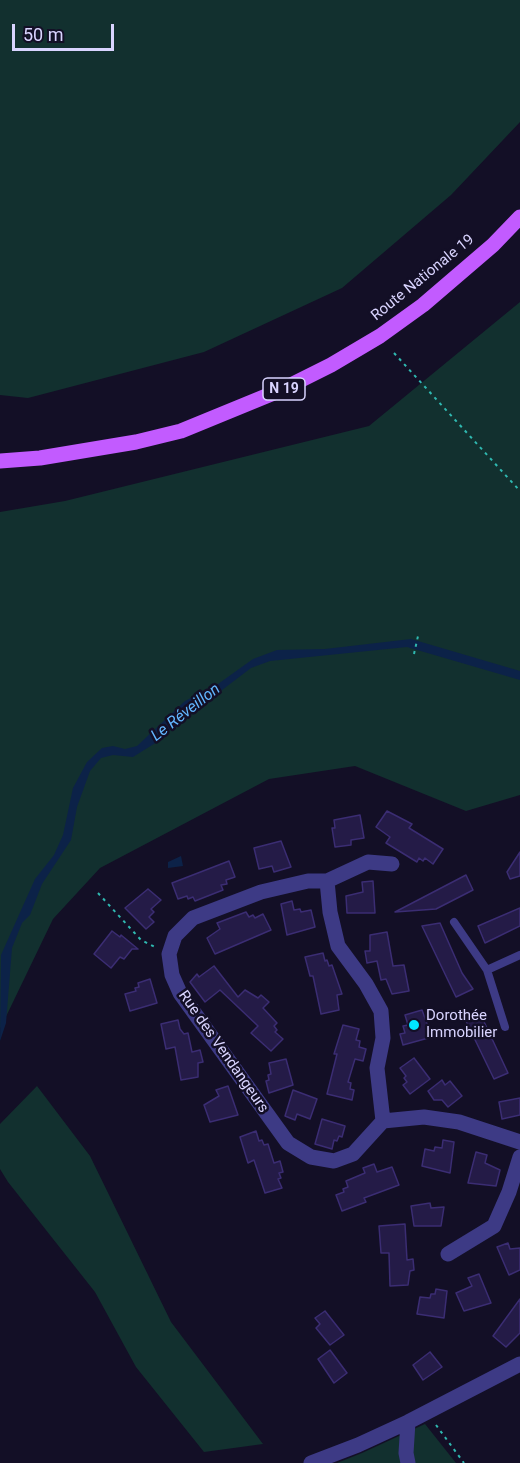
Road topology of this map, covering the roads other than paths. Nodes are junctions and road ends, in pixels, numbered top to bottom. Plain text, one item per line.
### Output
1 (520, 217) edge
2 (0, 461) edge
3 (392, 864) dead end
4 (327, 881) junction
5 (454, 922) dead end
6 (520, 955) edge
7 (487, 970) junction
8 (505, 1028) dead end
9 (383, 1121) junction
10 (520, 1142) edge
11 (520, 1157) edge
12 (447, 1254) dead end
13 (520, 1364) edge
14 (408, 1422) junction
15 (311, 1463) edge
16 (408, 1463) edge

1 - 2 main road, Route Nationale 19 / N 19
3 - 4 street
4 - 9 street
4 - 9 street, Rue des Vendangeurs
5 - 7 lane
6 - 7 lane
7 - 8 lane
9 - 10 street
11 - 12 street
13 - 14 street
14 - 15 street
14 - 16 street

